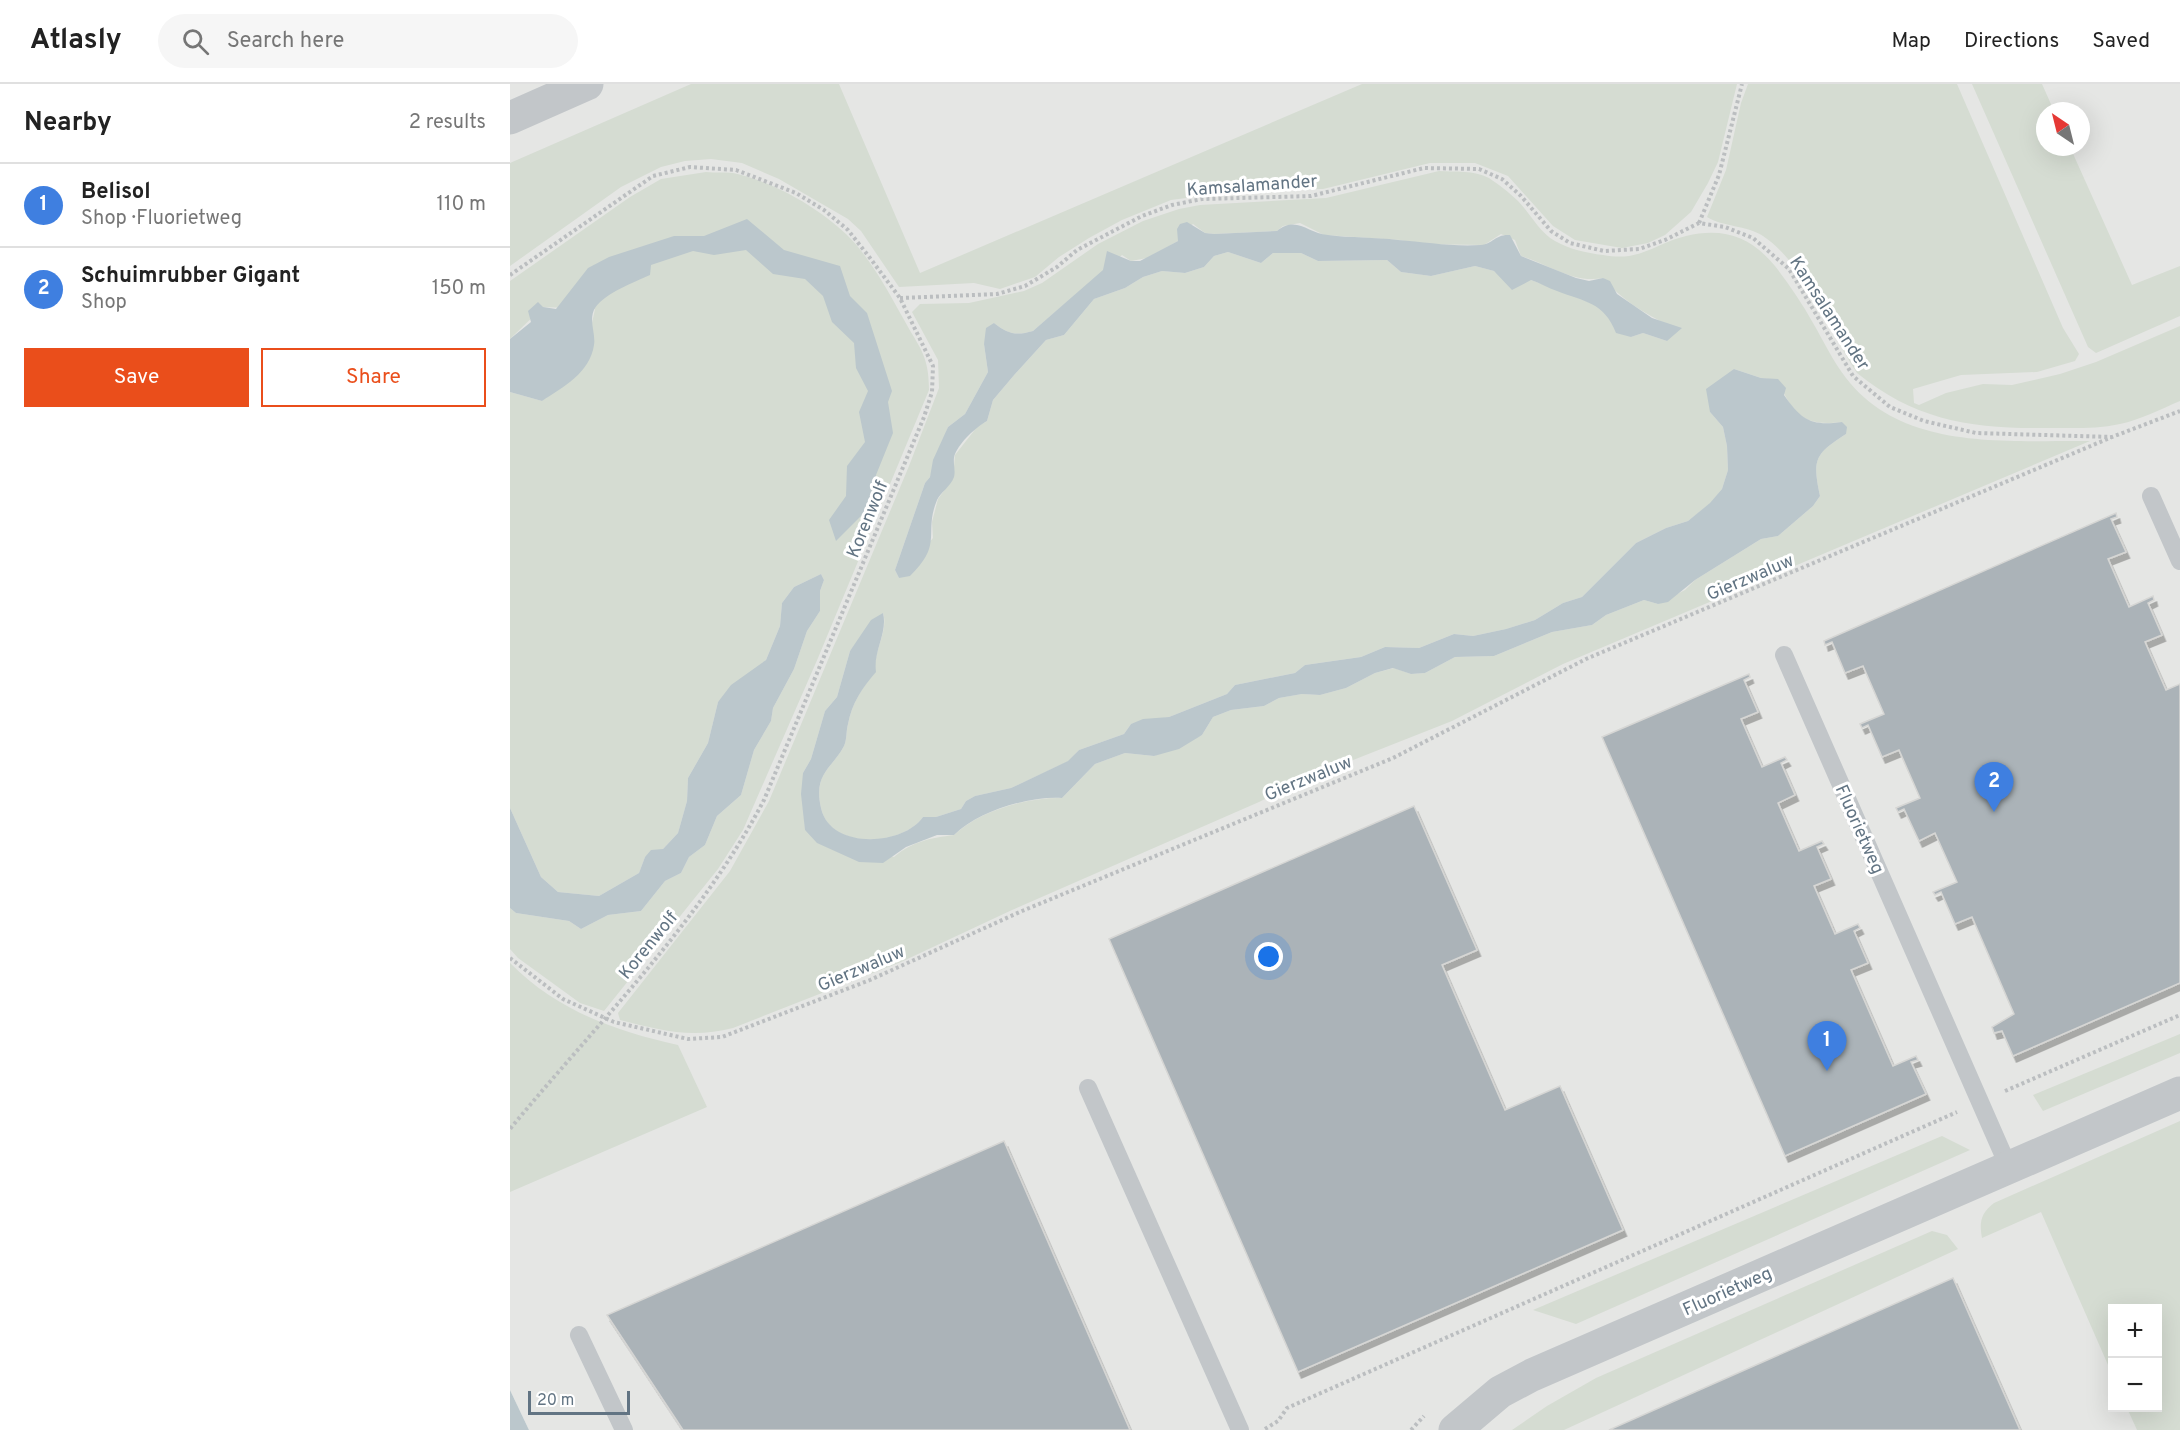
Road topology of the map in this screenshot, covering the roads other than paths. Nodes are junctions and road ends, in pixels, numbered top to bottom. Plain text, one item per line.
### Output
1 (587, 84) edge
2 (510, 118) edge
3 (2151, 496) dead end
4 (2180, 561) edge
5 (1784, 655) dead end
6 (1088, 1088) dead end
7 (2180, 1093) edge
8 (2009, 1168) junction
9 (579, 1335) dead end
10 (624, 1430) edge
11 (1240, 1430) edge
12 (1455, 1430) edge

1 - 2 street
3 - 4 lane
5 - 8 lane, Fluorietweg
6 - 11 lane
7 - 8 street, Fluorietweg
8 - 12 street, Fluorietweg
9 - 10 lane

